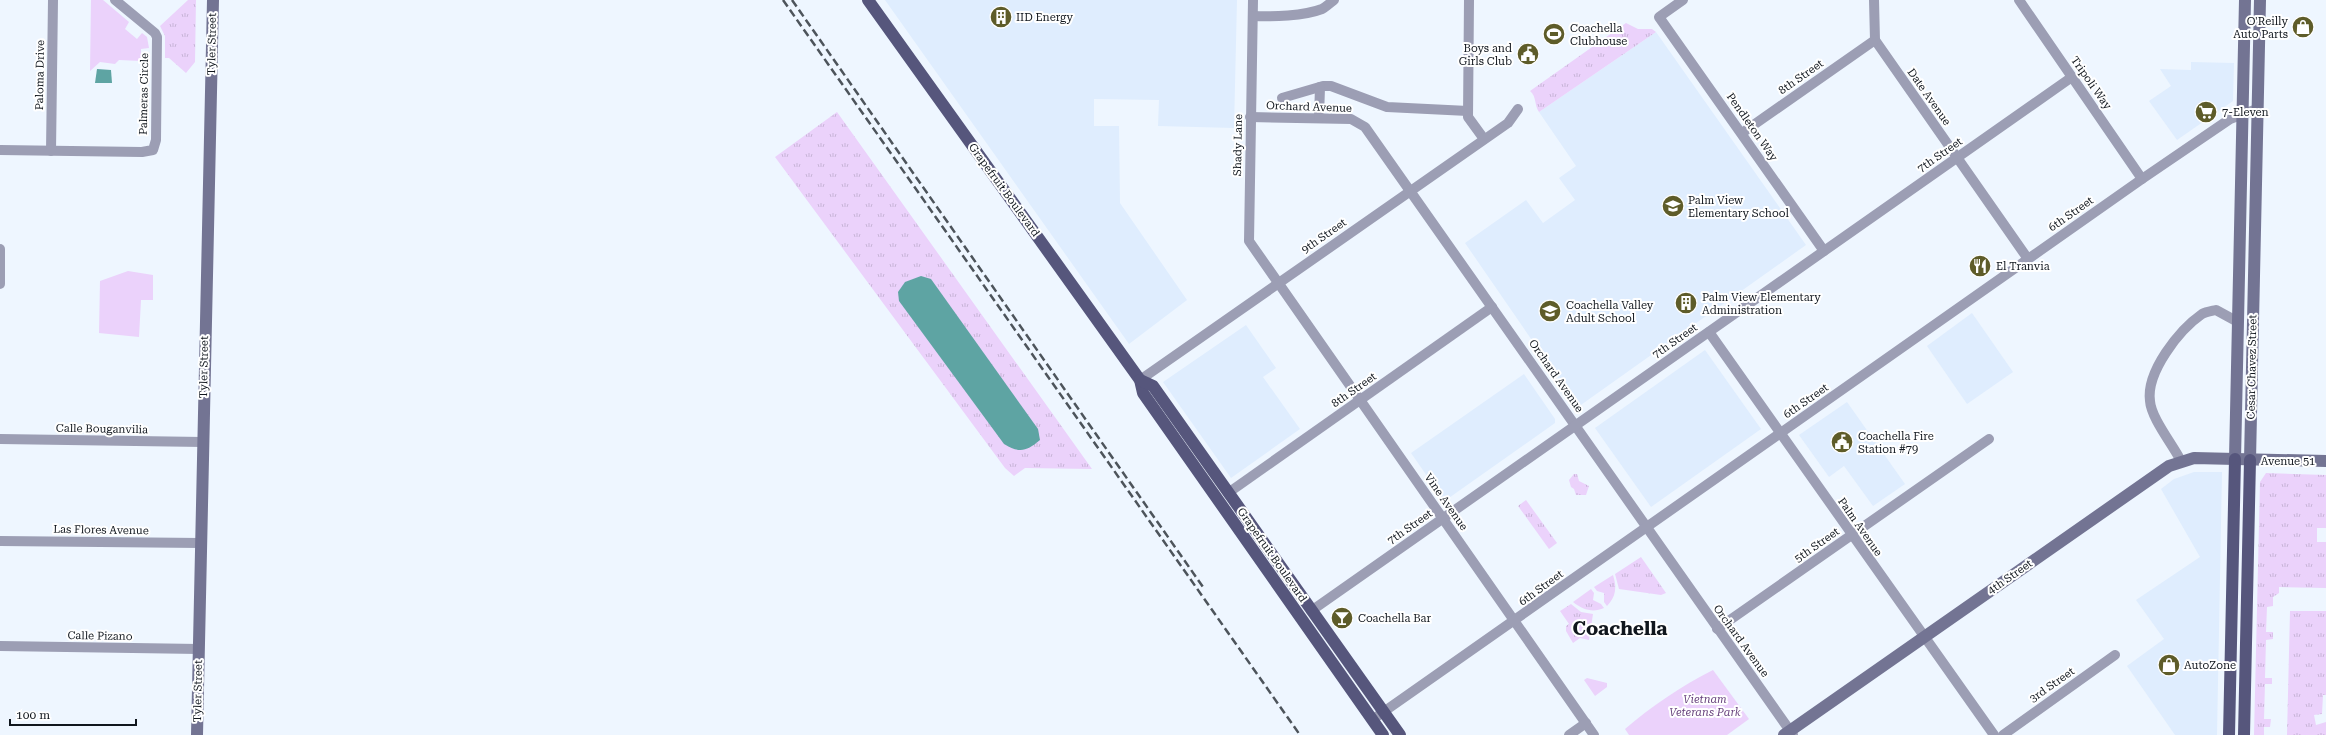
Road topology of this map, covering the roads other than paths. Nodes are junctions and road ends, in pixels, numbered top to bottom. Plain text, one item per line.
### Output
1 (53, 0) edge
2 (115, 0) edge
3 (213, 0) edge
4 (868, 0) edge
5 (1253, 0) edge
6 (1334, 0) edge
7 (1469, 0) edge
8 (1683, 0) edge
9 (1874, 0) edge
10 (2019, 0) edge
11 (2245, 0) edge
12 (2253, 0) edge
13 (2260, 0) edge
14 (1253, 16) junction
15 (1875, 40) junction
16 (2259, 45) junction
17 (2072, 77) junction
18 (1320, 86) junction
19 (1282, 98) dead end
20 (1518, 109) dead end
21 (2257, 109) junction
22 (1468, 111) junction
23 (2242, 114) junction
24 (1250, 117) junction
25 (1318, 118) junction
26 (1742, 133) junction
27 (1484, 139) junction
28 (0, 150) edge
29 (51, 151) junction
30 (1957, 158) junction
31 (2142, 179) junction
32 (1410, 190) junction
33 (0, 249) edge
34 (1824, 251) junction
35 (2028, 259) junction
36 (1277, 283) junction
37 (0, 284) edge
38 (1492, 307) junction
39 (2238, 322) junction
40 (1708, 332) junction
41 (1140, 380) junction
42 (1360, 401) junction
43 (1576, 425) junction
44 (1780, 434) junction
45 (0, 439) edge
46 (1989, 439) dead end
47 (203, 442) junction
48 (2235, 459) junction
49 (2250, 460) junction
50 (2182, 461) junction
51 (2326, 461) edge
52 (1228, 492) junction
53 (1443, 519) junction
54 (1646, 528) junction
55 (1851, 536) junction
56 (0, 541) edge
57 (201, 543) junction
58 (1311, 611) junction
59 (1515, 621) junction
60 (1718, 629) junction
61 (1924, 638) junction
62 (0, 646) edge
63 (199, 649) junction
64 (2115, 655) dead end
65 (1384, 712) junction
66 (1372, 720) junction
67 (1586, 723) junction
68 (1789, 734) edge
69 (197, 735) edge
70 (1383, 735) edge
71 (1400, 735) edge
72 (1569, 735) edge
73 (1594, 735) edge
74 (1994, 735) edge
75 (2003, 735) edge
76 (2229, 735) edge
77 (2244, 735) edge

1 - 29 street, Paloma Drive
2 - 29 street, Palmeras Circle
3 - 47 street, Tyler Street
4 - 41 main road, Grapefruit Boulevard
5 - 14 street, Shady Lane
6 - 14 street
7 - 22 street
8 - 26 street, Pendleton Way
9 - 15 street
10 - 17 street, Tripoli Way
11 - 23 street, Cesar Chavez Street
12 - 16 street
13 - 16 street, Cesar Chavez Street
14 - 24 street, Shady Lane
15 - 26 street, 8th Street
15 - 30 street, Date Avenue
16 - 21 street, Cesar Chavez Street
17 - 30 street, 7th Street
17 - 31 street, Tripoli Way
18 - 19 street
18 - 22 street
18 - 25 street
20 - 27 street, 9th Street
21 - 23 street, 6th Street
21 - 49 street, Cesar Chavez Street
22 - 27 street
23 - 31 street, 6th Street
23 - 39 street, Cesar Chavez Street
24 - 25 street, Orchard Avenue
24 - 36 street, Shady Lane
25 - 32 street, Orchard Avenue
26 - 34 street, Pendleton Way
27 - 32 street, 9th Street
28 - 29 street, Palmeras Circle
30 - 34 street, 7th Street
30 - 35 street, Date Avenue
31 - 35 street, 6th Street
32 - 36 street, 9th Street
32 - 38 street, Orchard Avenue
33 - 37 street
34 - 40 street, 7th Street
35 - 44 street, 6th Street
36 - 41 street, 9th Street
36 - 42 street, Vine Avenue
38 - 42 street, 8th Street
38 - 43 street, Orchard Avenue
39 - 48 street, Cesar Chavez Street
39 - 50 street
40 - 43 street, 7th Street
40 - 44 street, Palm Avenue
41 - 52 main road, Grapefruit Boulevard
41 - 66 main road, Grapefruit Boulevard
42 - 52 street, 8th Street
42 - 53 street, Vine Avenue
43 - 53 street, 7th Street
43 - 54 street, Orchard Avenue
44 - 54 street, 6th Street
44 - 55 street, Palm Avenue
45 - 47 street, Calle Bouganvilia
46 - 55 street, 5th Street
47 - 57 street, Tyler Street
48 - 49 street, 4th Street
48 - 50 street, 4th Street
48 - 76 main road, Cesar Chavez Street
49 - 51 street, Avenue 51
49 - 77 main road, Cesar Chavez Street
50 - 61 street, 4th Street
52 - 58 main road, Grapefruit Boulevard
53 - 58 street, 7th Street
53 - 59 street, Vine Avenue
54 - 59 street, 6th Street
54 - 60 street, Orchard Avenue
55 - 60 street, 5th Street
55 - 61 street, Palm Avenue
56 - 57 street, Las Flores Avenue
57 - 63 street, Tyler Street
58 - 65 main road, Grapefruit Boulevard
59 - 65 street, 6th Street
59 - 67 street, Vine Avenue
60 - 68 street, Orchard Avenue
61 - 68 street, 4th Street
61 - 74 street, Palm Avenue
62 - 63 street, Calle Pizano
63 - 69 street, Tyler Street
64 - 75 street, 3rd Street
65 - 66 street, 6th Street
65 - 71 main road, Grapefruit Boulevard
66 - 70 main road, Grapefruit Boulevard
67 - 72 street
67 - 73 street, Vine Avenue

